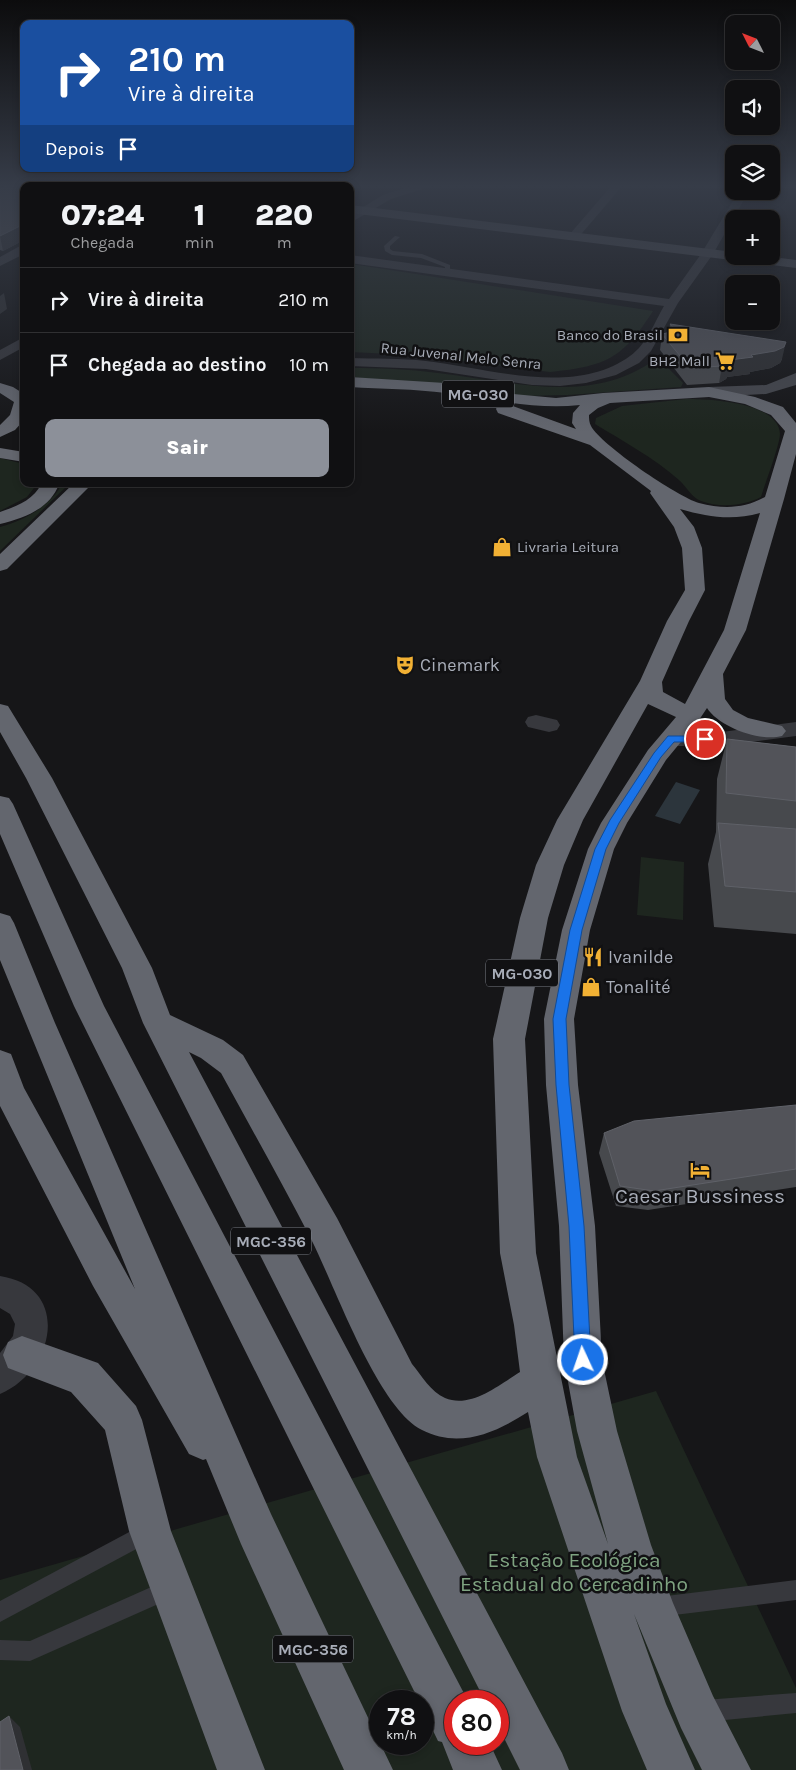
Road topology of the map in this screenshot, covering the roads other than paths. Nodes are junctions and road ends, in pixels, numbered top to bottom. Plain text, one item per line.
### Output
1 (407, 267) edge
2 (448, 267) edge
3 (698, 267) edge
4 (447, 272) junction
5 (672, 303) junction
6 (20, 344) edge
7 (0, 356) edge
8 (0, 361) edge
9 (354, 362) edge
10 (16, 371) joint
11 (0, 375) edge
12 (796, 378) edge
13 (354, 382) edge
14 (0, 388) edge
15 (354, 388) edge
16 (709, 392) junction
17 (607, 398) junction
18 (20, 399) edge
19 (20, 416) edge
20 (795, 429) edge
21 (20, 432) edge
22 (0, 434) edge
23 (593, 440) junction
24 (20, 441) edge
25 (0, 446) edge
26 (0, 453) edge
27 (20, 456) edge
28 (652, 484) junction
29 (49, 487) edge
30 (80, 487) edge
31 (775, 499) junction
32 (0, 518) edge
33 (0, 565) edge
34 (712, 674) junction
35 (651, 682) junction
36 (0, 711) edge
37 (681, 727) junction
38 (785, 730) edge
39 (722, 739) junction
40 (0, 804) edge
41 (0, 923) edge
42 (158, 1024) junction
43 (0, 1063) edge
44 (0, 1292) edge
45 (11, 1365) edge
46 (540, 1381) junction
47 (256, 1529) junction
48 (150, 1531) junction
49 (171, 1588) junction
50 (796, 1590) edge
51 (653, 1608) junction
52 (0, 1612) edge
53 (0, 1650) edge
54 (444, 1702) edge
55 (796, 1703) edge
56 (697, 1712) junction
57 (470, 1755) edge
58 (241, 1770) edge
59 (369, 1770) edge
60 (478, 1770) edge
61 (545, 1770) edge
62 (671, 1770) edge
63 (727, 1770) edge

1 - 4 street
2 - 4 lane
3 - 5 street, Rua Juvenal Melo Senra
4 - 5 street
5 - 9 street, Rua Juvenal Melo Senra
6 - 7 street
8 - 10 street
10 - 11 highway
12 - 16 street
13 - 17 highway, MG-030
14 - 18 highway
15 - 23 highway, MG-030
16 - 17 highway, MG-030
16 - 20 highway, MG-030
17 - 23 highway
19 - 22 highway
20 - 31 highway, MG-030
21 - 22 highway
23 - 28 highway, MG-030
24 - 25 highway
26 - 27 highway
28 - 31 highway
28 - 35 highway, MG-030
29 - 32 highway
30 - 33 highway
31 - 34 highway, MG-030
34 - 37 highway, MG-030
34 - 38 highway
35 - 37 highway
35 - 46 highway, MG-030
36 - 42 highway, MGC-356
37 - 39 street
37 - 39 street
37 - 51 highway, MG-030
38 - 39 street
40 - 54 highway, MGC-356
41 - 47 highway, MGC-356
42 - 46 highway
42 - 61 highway, MGC-356
43 - 47 highway, MGC-356
44 - 45 street
45 - 48 highway
46 - 62 highway, MG-030
47 - 59 highway, MGC-356
48 - 49 highway
48 - 52 lane
49 - 53 lane
49 - 58 highway
50 - 51 lane
51 - 56 highway, MG-030
55 - 56 lane
56 - 63 highway, MG-030
57 - 60 highway

